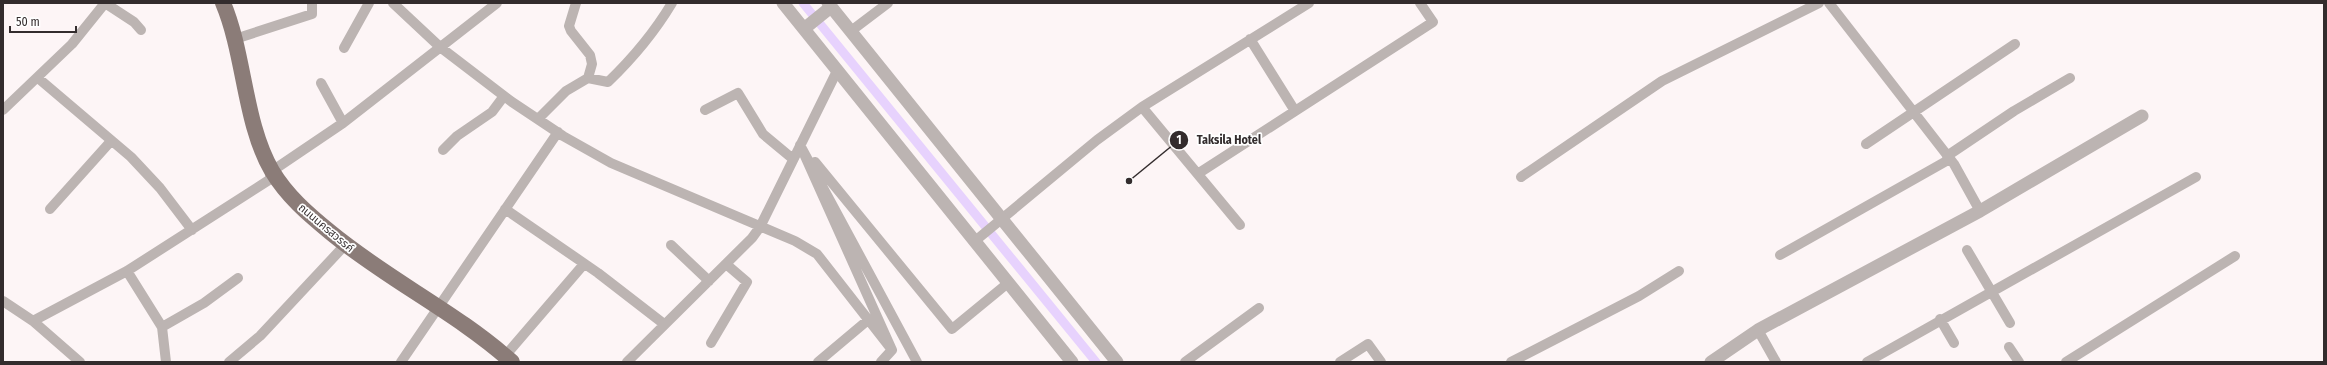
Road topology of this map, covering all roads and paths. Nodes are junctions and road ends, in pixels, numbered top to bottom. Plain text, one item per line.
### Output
1 (223, 3) edge
2 (312, 3) edge
3 (369, 3) edge
4 (393, 3) edge
5 (496, 3) edge
6 (576, 3) edge
7 (672, 3) edge
8 (783, 3) edge
9 (888, 3) edge
10 (1309, 3) edge
11 (1420, 3) edge
12 (1819, 3) edge
13 (1829, 3) edge
14 (830, 5) edge
15 (805, 28) junction
16 (141, 30) dead end
17 (851, 31) junction
18 (235, 39) junction
19 (1250, 40) junction
20 (2015, 44) dead end
21 (440, 47) junction
22 (344, 48) dead end
23 (837, 71) junction
24 (38, 78) junction
25 (588, 78) junction
26 (2070, 78) dead end
27 (321, 83) dead end
28 (504, 96) junction
29 (1142, 107) junction
30 (3, 110) edge
31 (704, 110) dead end
32 (1295, 111) junction
33 (1915, 112) junction
34 (2142, 116) dead end
35 (538, 119) junction
36 (343, 123) junction
37 (558, 132) junction
38 (111, 141) junction
39 (1866, 144) dead end
40 (800, 145) junction
41 (443, 150) dead end
42 (1949, 157) junction
43 (794, 159) junction
44 (272, 171) junction
45 (1199, 173) junction
46 (1521, 177) dead end
47 (2196, 177) dead end
48 (50, 209) dead end
49 (505, 209) junction
50 (1980, 211) junction
51 (1002, 218) junction
52 (1240, 225) dead end
53 (760, 226) junction
54 (192, 230) junction
55 (975, 241) junction
56 (345, 245) junction
57 (671, 245) dead end
58 (1967, 250) dead end
59 (1780, 255) dead end
60 (2235, 256) dead end
61 (584, 264) junction
62 (726, 264) junction
63 (127, 271) junction
64 (1679, 271) dead end
65 (238, 278) dead end
66 (709, 281) junction
67 (1008, 283) junction
68 (1990, 292) junction
69 (3, 301) edge
70 (437, 307) junction
71 (1259, 308) dead end
72 (868, 320) junction
73 (1940, 320) junction
74 (33, 321) junction
75 (2010, 323) dead end
76 (664, 324) junction
77 (162, 327) junction
78 (1758, 330) junction
79 (1954, 342) dead end
80 (711, 344) dead end
81 (2009, 346) dead end
82 (892, 350) junction
83 (509, 359) edge
84 (80, 362) edge
85 (166, 362) edge
86 (229, 362) edge
87 (401, 362) edge
88 (627, 362) edge
89 (818, 362) edge
90 (881, 362) edge
91 (917, 362) edge
92 (1072, 362) edge
93 (1117, 362) edge
94 (1185, 362) edge
95 (1340, 362) edge
96 (1381, 362) edge
97 (1511, 362) edge
98 (1710, 362) edge
99 (1776, 362) edge
100 (1867, 362) edge
101 (2019, 362) edge
102 (2066, 362) edge

1 - 18 main road, ถนนนครสวรรค์
2 - 18 street
3 - 22 street
4 - 21 street
5 - 21 street
6 - 25 street
7 - 25 street
8 - 15 street
9 - 17 street
10 - 19 street
11 - 32 street
12 - 46 street
13 - 33 street
14 - 15 street
14 - 17 street
15 - 23 street
16 - 24 street
17 - 51 street
18 - 44 main road, ถนนนครสวรรค์
19 - 29 street
19 - 32 street
20 - 33 street
21 - 28 street
21 - 36 street
23 - 40 street
23 - 55 street
24 - 30 street
24 - 38 street
25 - 35 street
26 - 42 street
27 - 36 street
28 - 35 street
28 - 41 street
29 - 45 street
29 - 51 street
31 - 43 street
32 - 45 street
33 - 39 street
33 - 42 street
34 - 50 street
35 - 37 street
36 - 44 street
37 - 49 street
37 - 53 street
38 - 48 street
38 - 54 street
40 - 43 street
40 - 67 street
40 - 82 street
40 - 91 street
42 - 50 street
42 - 59 street
43 - 53 street
44 - 54 street
44 - 56 main road, ถนนนครสวรรค์
45 - 52 street
47 - 68 street
49 - 61 street
49 - 70 street
50 - 78 street
51 - 55 street
51 - 93 street
53 - 62 street
53 - 72 street
54 - 63 street
55 - 67 street
56 - 70 main road, ถนนนครสวรรค์
56 - 86 street
57 - 66 street
58 - 68 street
60 - 102 street
61 - 76 street
61 - 83 street
62 - 66 street
62 - 80 street
63 - 74 street
63 - 77 street
64 - 97 street
65 - 77 street
66 - 76 street
67 - 92 street
68 - 73 street
68 - 75 street
69 - 74 street
70 - 83 main road, ถนนนครสวรรค์
70 - 87 street
71 - 94 street
72 - 82 street
72 - 89 street
73 - 79 street
73 - 100 street
74 - 84 street
76 - 88 street
77 - 85 street
78 - 98 street
78 - 99 street
81 - 101 street
82 - 90 street
95 - 96 street

